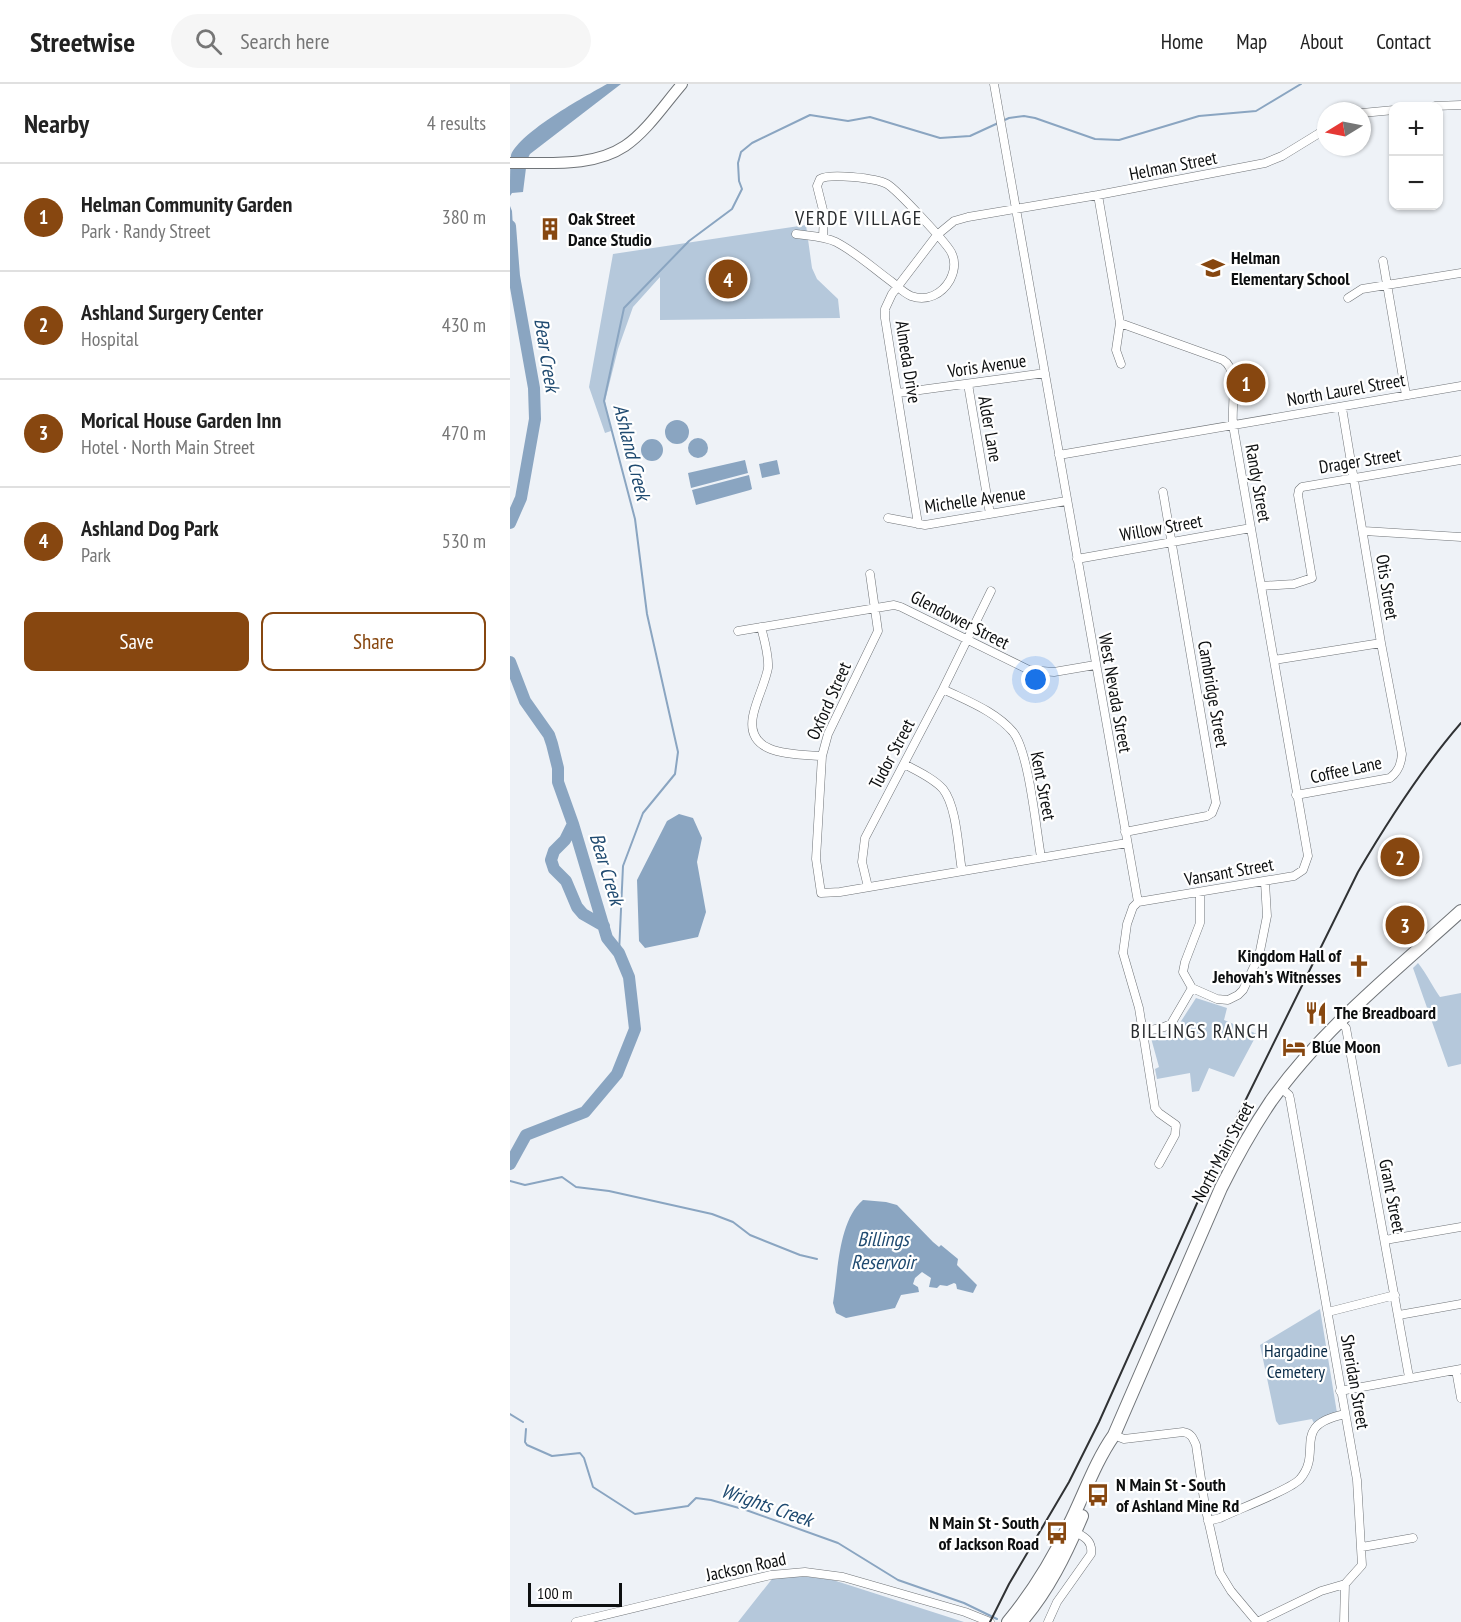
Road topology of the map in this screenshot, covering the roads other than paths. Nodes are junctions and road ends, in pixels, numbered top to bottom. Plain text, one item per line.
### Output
1 (681, 84) edge
2 (994, 84) edge
3 (1461, 105) edge
4 (1443, 106) edge
5 (1389, 110) edge
6 (1371, 112) edge
7 (1317, 135) edge
8 (510, 163) edge
9 (1098, 195) junction
10 (1017, 209) junction
11 (796, 234) dead end
12 (937, 235) junction
13 (823, 237) junction
14 (1383, 261) dead end
15 (1461, 273) edge
16 (1387, 285) junction
17 (898, 286) junction
18 (1348, 298) dead end
19 (1120, 323) junction
20 (1121, 364) dead end
21 (1045, 374) junction
22 (968, 384) junction
23 (1461, 386) edge
24 (897, 393) junction
25 (1406, 395) junction
26 (1342, 408) junction
27 (1233, 425) junction
28 (1059, 455) junction
29 (1461, 460) edge
30 (1354, 478) junction
31 (1163, 492) dead end
32 (1066, 501) junction
33 (990, 514) junction
34 (888, 518) dead end
35 (918, 524) junction
36 (1251, 528) junction
37 (1364, 531) junction
38 (1461, 537) edge
39 (1172, 542) junction
40 (1077, 558) junction
41 (870, 574) dead end
42 (1261, 586) junction
43 (991, 591) dead end
44 (876, 608) junction
45 (761, 627) junction
46 (738, 631) dead end
47 (967, 640) junction
48 (1381, 643) junction
49 (1274, 660) junction
50 (1095, 665) junction
51 (943, 689) junction
52 (822, 756) junction
53 (903, 764) junction
54 (1398, 770) joint
55 (1296, 795) junction
56 (1125, 832) junction
57 (1127, 843) junction
58 (1307, 850) joint
59 (1041, 857) junction
60 (962, 871) junction
61 (1265, 882) junction
62 (867, 887) junction
63 (1200, 893) junction
64 (1138, 902) junction
65 (1461, 911) edge
66 (1192, 988) junction
67 (1340, 1022) junction
68 (1143, 1032) junction
69 (1281, 1088) junction
70 (1159, 1164) dead end
71 (1461, 1227) edge
72 (1385, 1240) junction
73 (1395, 1295) junction
74 (1461, 1304) edge
75 (1328, 1311) junction
76 (1399, 1315) junction
77 (1458, 1369) edge
78 (1409, 1377) junction
79 (1340, 1390) junction
80 (1461, 1398) edge
81 (1345, 1414) junction
82 (1114, 1435) junction
83 (1208, 1521) junction
84 (1072, 1530) junction
85 (1413, 1538) dead end
86 (1362, 1547) junction
87 (1345, 1584) junction
88 (576, 1622) edge
89 (990, 1622) edge
90 (1008, 1622) edge
91 (1021, 1622) edge
92 (1048, 1622) edge
93 (1257, 1622) edge
94 (1344, 1622) edge

1 - 8 street
2 - 10 street, West Nevada Street
3 - 4 street
5 - 6 street
7 - 9 street, Helman Street
9 - 10 street, Helman Street
9 - 19 street
10 - 12 street, Almeda Drive
10 - 21 street, West Nevada Street
11 - 13 street
12 - 13 street
12 - 17 street, Almeda Drive
12 - 17 street
13 - 17 street
14 - 16 street
15 - 16 street
16 - 18 street
16 - 25 street
17 - 24 street, Almeda Drive
19 - 20 street
19 - 27 street, Randy Street
21 - 22 street, Voris Avenue
21 - 28 street, West Nevada Street
22 - 24 street, Voris Avenue
22 - 33 street, Alder Lane
23 - 25 street, North Laurel Street
24 - 35 street, Almeda Drive
25 - 26 street, North Laurel Street
26 - 27 street, North Laurel Street
26 - 30 street, Otis Street
27 - 28 street, North Laurel Street
27 - 36 street, Randy Street
28 - 32 street, West Nevada Street
29 - 30 street, Drager Street
30 - 37 street, Otis Street
30 - 42 street, Drager Street
31 - 39 street, Cambridge Street
32 - 33 street, Michelle Avenue
32 - 40 street, West Nevada Street
33 - 35 street, Michelle Avenue
34 - 35 street, Michelle Avenue
36 - 39 street, Willow Street
36 - 42 street, Randy Street
37 - 38 street
37 - 48 street, Otis Street
39 - 40 street, Willow Street
39 - 56 street, Cambridge Street
40 - 50 street, West Nevada Street
41 - 44 street, Oxford Street
42 - 49 street, Randy Street
43 - 47 street, Tudor Street
44 - 45 street, Glendower Street
44 - 47 street, Glendower Street
44 - 52 street, Oxford Street
45 - 46 street, Glendower Street
45 - 52 street
47 - 50 street, Glendower Street
47 - 51 street, Tudor Street
48 - 49 street
48 - 54 street, Otis Street
49 - 55 street, Randy Street
50 - 56 street, West Nevada Street
51 - 53 street, Tudor Street
51 - 59 street, Kent Street
52 - 62 street, Oxford Street
53 - 60 street
53 - 62 street, Tudor Street
54 - 55 street, Coffee Lane
55 - 58 street, Randy Street
56 - 57 street, West Nevada Street
57 - 59 street
57 - 64 street, West Nevada Street
58 - 61 street, Vansant Street
59 - 60 street
60 - 62 street
61 - 63 street, Vansant Street
61 - 66 street
63 - 64 street, Vansant Street
63 - 66 street
64 - 68 street
65 - 67 main road, North Main Street
66 - 68 street
67 - 69 main road, North Main Street
67 - 72 street, Grant Street
68 - 70 street
69 - 75 street, Sheridan Street
69 - 82 main road, North Main Street
71 - 72 street
72 - 73 street, Grant Street
73 - 75 street
73 - 76 street, Grant Street
74 - 76 street
75 - 79 street, Sheridan Street
76 - 78 street, Grant Street
77 - 78 street
77 - 80 street
78 - 79 street
79 - 81 street, Sheridan Street
81 - 83 street
81 - 86 street, Sheridan Street
82 - 83 street
82 - 84 main road, North Main Street
83 - 93 street
84 - 90 main road
84 - 91 main road
84 - 92 street
85 - 86 street
86 - 87 street, Sheridan Street
87 - 93 street
87 - 94 street
88 - 89 street, Jackson Road

